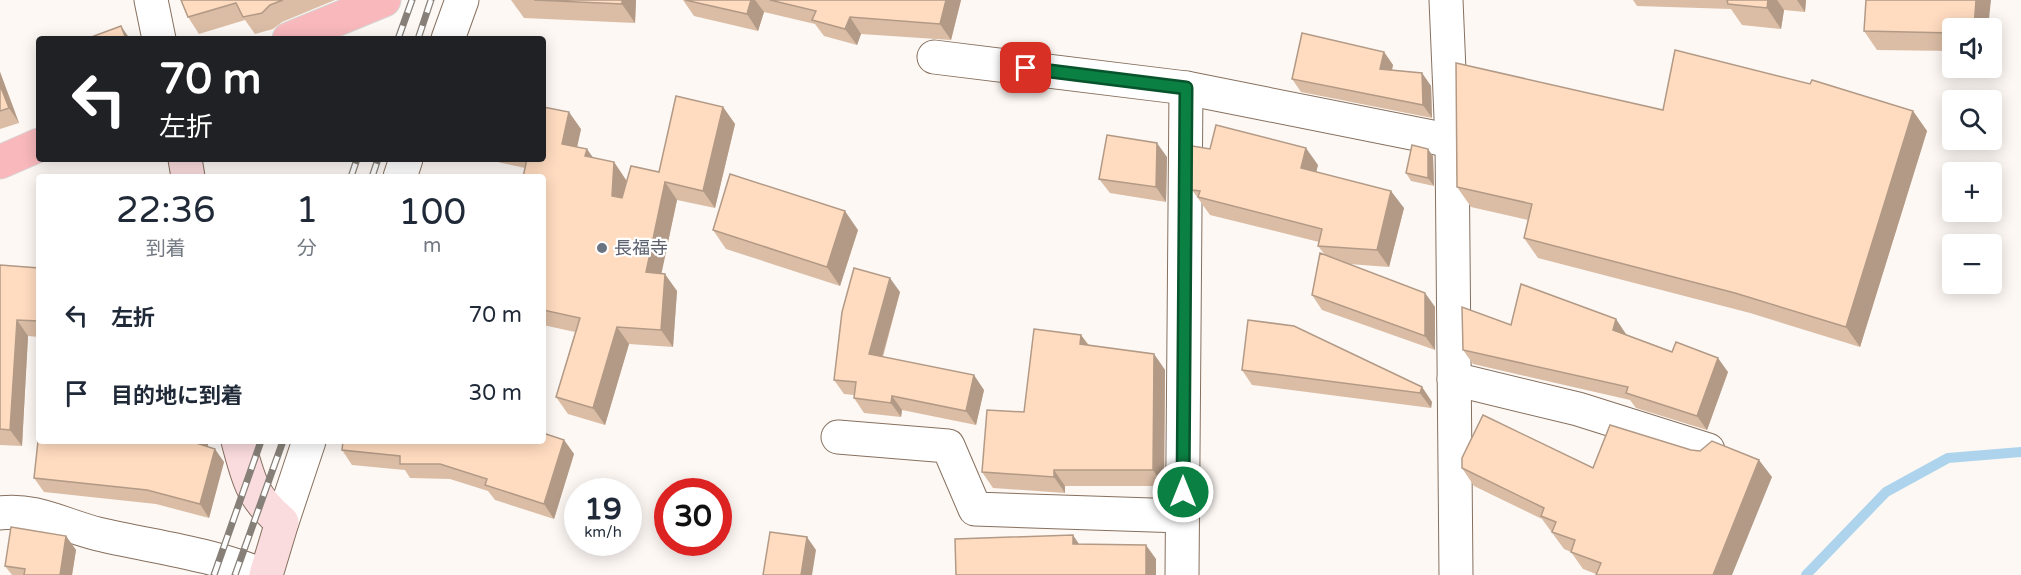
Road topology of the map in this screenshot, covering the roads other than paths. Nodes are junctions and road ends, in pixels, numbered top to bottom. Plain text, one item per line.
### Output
1 (151, 0) edge
2 (384, 0) edge
3 (462, 0) edge
4 (1446, 0) edge
5 (158, 36) edge
6 (296, 36) edge
7 (449, 36) edge
8 (934, 57) dead end
9 (1186, 88) junction
10 (1452, 141) junction
11 (36, 146) edge
12 (0, 162) edge
13 (1454, 379) junction
14 (838, 437) dead end
15 (238, 444) edge
16 (308, 444) edge
17 (1708, 450) edge
18 (0, 513) edge
19 (1182, 516) junction
20 (282, 522) junction
21 (264, 575) edge
22 (1182, 575) edge
23 (1456, 575) edge

1 - 5 street
2 - 6 main road
3 - 7 street
4 - 10 street
8 - 9 street
9 - 10 street
9 - 19 street
10 - 13 street
11 - 12 main road
13 - 17 street
13 - 23 street
14 - 19 street
15 - 20 main road
16 - 20 street
18 - 21 street
19 - 22 street
20 - 21 main road

